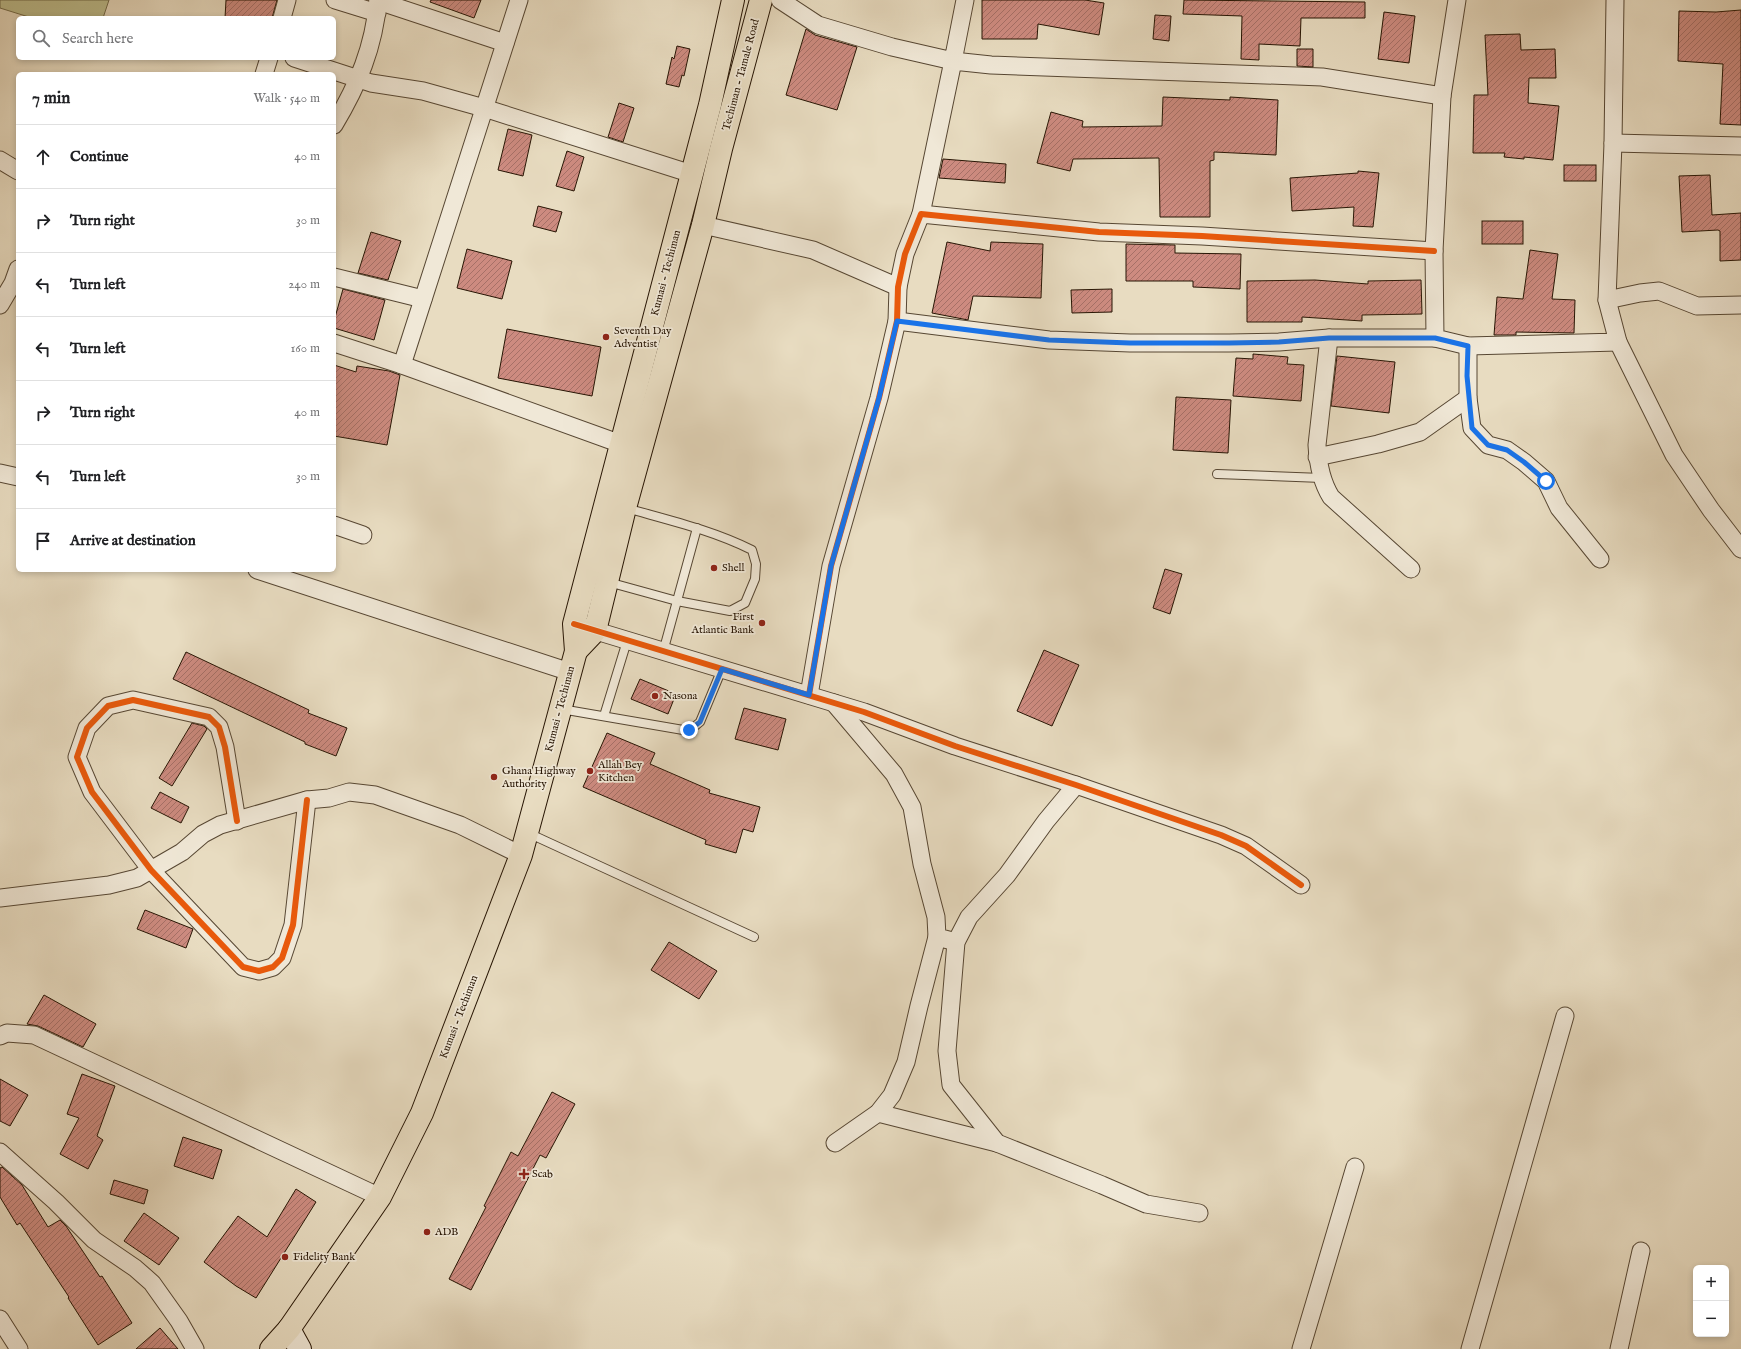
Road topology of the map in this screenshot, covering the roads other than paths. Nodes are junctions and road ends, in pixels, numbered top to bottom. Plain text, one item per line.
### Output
1 (287, 0) edge
2 (336, 0) edge
3 (519, 0) edge
4 (734, 0) edge
5 (761, 0) edge
6 (780, 0) edge
7 (965, 0) edge
8 (1457, 0) edge
9 (1615, 0) edge
10 (378, 5) edge
11 (283, 16) edge
12 (505, 43) junction
13 (268, 60) edge
14 (300, 60) edge
15 (953, 61) junction
16 (265, 72) edge
17 (359, 79) junction
18 (1442, 96) junction
19 (710, 105) joint
20 (484, 108) junction
21 (336, 121) edge
22 (1613, 143) junction
23 (1741, 146) edge
24 (721, 149) joint
25 (0, 160) edge
26 (16, 170) edge
27 (692, 174) junction
28 (921, 214) junction
29 (703, 225) junction
30 (1434, 251) junction
31 (16, 275) edge
32 (336, 277) edge
33 (898, 287) junction
34 (423, 299) junction
35 (1607, 300) junction
36 (0, 305) edge
37 (1741, 306) edge
38 (897, 321) junction
39 (1329, 338) junction
40 (1435, 338) junction
41 (1618, 342) junction
42 (336, 345) edge
43 (1468, 346) junction
44 (402, 365) junction
45 (1468, 398) junction
46 (621, 444) junction
47 (1317, 457) junction
48 (0, 473) edge
49 (1217, 474) dead end
50 (16, 477) edge
51 (1322, 478) junction
52 (625, 508) junction
53 (336, 526) edge
54 (697, 528) junction
55 (363, 535) dead end
56 (1741, 549) edge
57 (1600, 559) dead end
58 (1411, 569) dead end
59 (263, 572) edge
60 (607, 582) junction
61 (677, 601) junction
62 (574, 624) junction
63 (595, 631) junction
64 (627, 641) junction
65 (576, 651) junction
66 (663, 652) junction
67 (722, 669) junction
68 (570, 672) junction
69 (809, 695) junction
70 (834, 703) junction
71 (561, 709) junction
72 (604, 716) junction
73 (1076, 785) junction
74 (306, 800) junction
75 (237, 820) junction
76 (527, 833) junction
77 (521, 855) junction
78 (151, 870) junction
79 (1301, 885) dead end
80 (0, 898) edge
81 (754, 937) dead end
82 (937, 937) junction
83 (956, 942) junction
84 (1565, 1016) dead end
85 (0, 1036) edge
86 (878, 1114) junction
87 (835, 1143) dead end
88 (997, 1143) junction
89 (0, 1152) edge
90 (1355, 1167) dead end
91 (380, 1197) junction
92 (1199, 1213) dead end
93 (1641, 1251) dead end
94 (0, 1319) edge
95 (289, 1329) junction
96 (19, 1349) edge
97 (195, 1349) edge
98 (271, 1349) edge
99 (300, 1349) edge
100 (1301, 1349) edge
101 (1470, 1349) edge
102 (1619, 1349) edge

1 - 11 street
2 - 10 street
3 - 12 street
4 - 19 highway, Techiman - Tamale Road
5 - 24 highway, Techiman - Tamale Road
6 - 15 street
7 - 15 street
8 - 18 street
9 - 22 street
10 - 12 street
10 - 17 street
12 - 20 street
13 - 16 street
14 - 17 street
15 - 18 street
15 - 28 street
17 - 20 street
17 - 21 street
18 - 30 street
19 - 27 highway, Kumasi - Techiman
20 - 27 street
20 - 34 street
22 - 23 street
22 - 35 street
24 - 29 highway, Kumasi - Techiman
25 - 26 street
27 - 46 highway, Kumasi - Techiman
28 - 30 street
28 - 33 street
29 - 33 street
29 - 52 highway, Kumasi - Techiman
30 - 40 street
31 - 36 street
32 - 34 street
33 - 38 street
34 - 44 street
35 - 37 street
35 - 41 street
38 - 39 street
38 - 69 street
39 - 40 street
39 - 47 street
40 - 43 street
41 - 43 street
41 - 56 street
42 - 44 street
43 - 45 street
44 - 46 street
45 - 47 street
45 - 57 street
46 - 62 highway, Kumasi - Techiman
47 - 51 street
48 - 50 street
49 - 51 lane
51 - 58 street
52 - 54 lane
52 - 60 highway, Kumasi - Techiman
53 - 55 street
54 - 61 lane
54 - 61 lane
59 - 68 street
60 - 61 lane
60 - 63 highway, Kumasi - Techiman
61 - 66 lane
62 - 63 street
62 - 65 highway, Kumasi - Techiman
63 - 64 street
63 - 65 highway, Kumasi - Techiman
64 - 66 street
64 - 72 lane
65 - 68 highway, Kumasi - Techiman
66 - 67 street
67 - 69 street
67 - 72 lane
68 - 71 highway, Kumasi - Techiman
69 - 70 street
70 - 73 street
70 - 82 street
71 - 72 lane
71 - 76 highway, Kumasi - Techiman
73 - 79 street
73 - 83 street
74 - 75 street
74 - 77 street
74 - 78 street
75 - 78 street
75 - 78 street
76 - 77 highway, Kumasi - Techiman
76 - 81 lane
77 - 91 highway, Kumasi - Techiman
78 - 80 street
82 - 83 street
82 - 86 street
83 - 88 street
84 - 101 street
85 - 91 street
86 - 87 street
86 - 88 street
88 - 92 street
89 - 97 street
90 - 100 street
91 - 95 highway, Kumasi - Techiman
93 - 102 street
94 - 96 street
95 - 98 highway, Kumasi - Techiman
95 - 99 street

